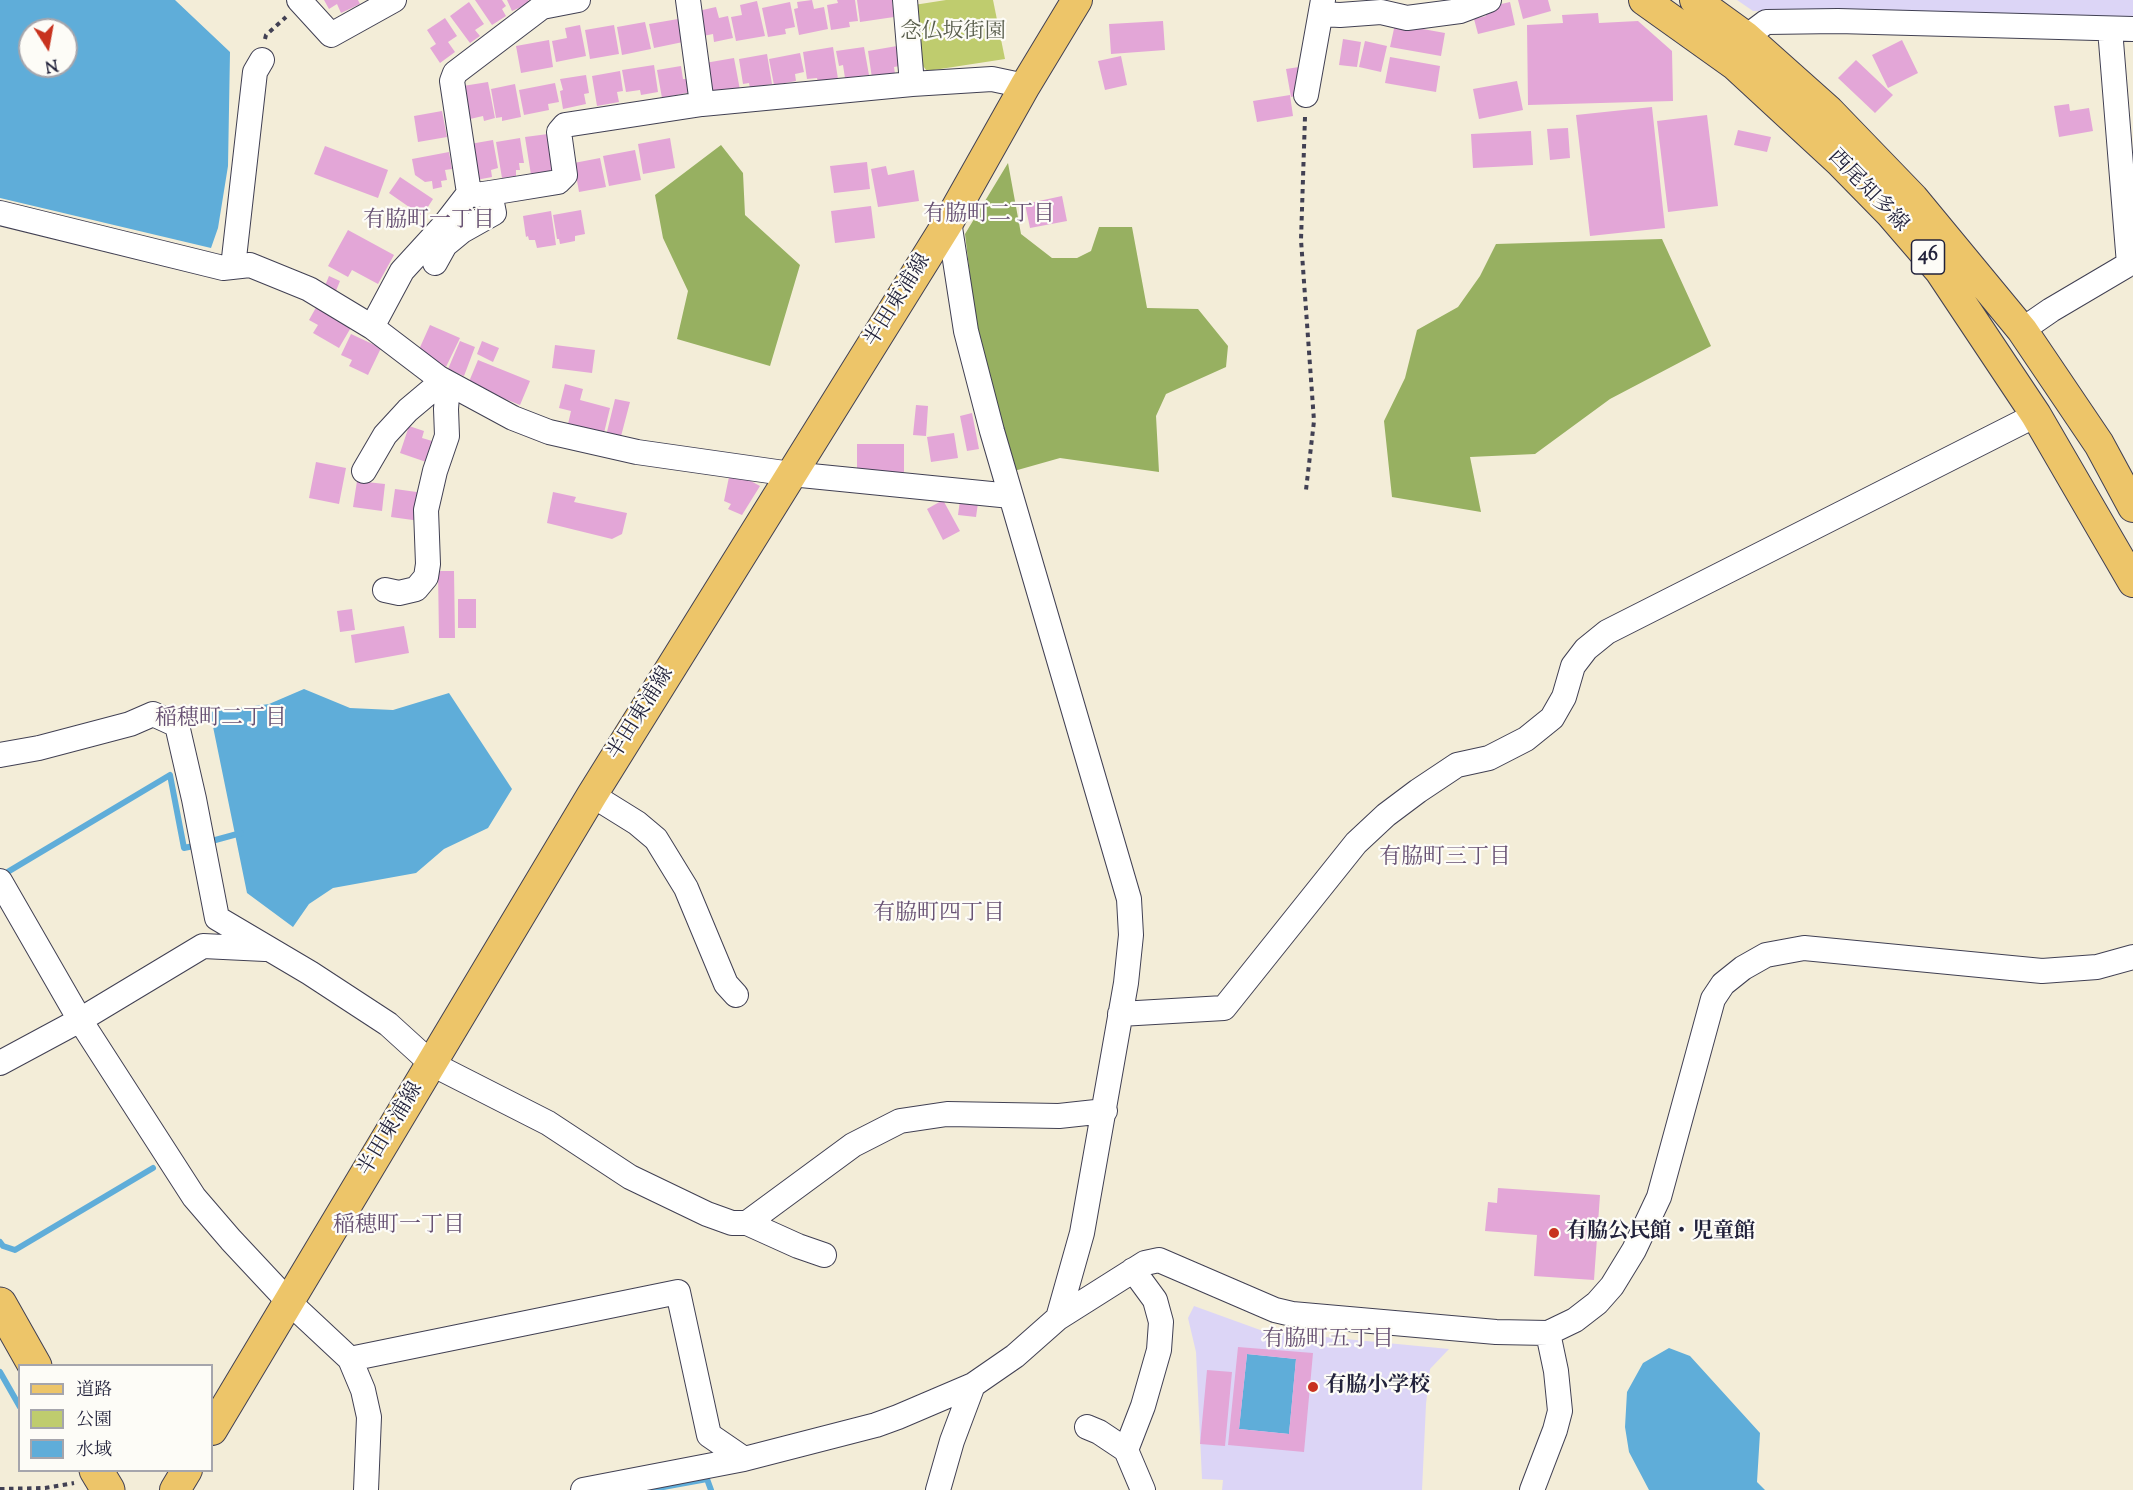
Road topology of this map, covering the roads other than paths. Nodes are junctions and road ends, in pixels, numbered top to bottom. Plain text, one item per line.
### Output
1 (394, 0) edge
2 (578, 0) edge
3 (688, 0) edge
4 (905, 0) edge
5 (1077, 0) edge
6 (1489, 0) edge
7 (1644, 0) edge
8 (1695, 0) edge
9 (300, 2) edge
10 (1322, 7) edge
11 (2122, 29) edge
12 (1746, 37) junction
13 (262, 60) road end
14 (912, 84) junction
15 (1025, 86) junction
16 (1306, 95) road end
17 (702, 104) junction
18 (479, 193) junction
19 (0, 213) edge
20 (949, 221) junction
21 (435, 263) dead end
22 (2131, 264) edge
23 (233, 267) junction
24 (372, 327) junction
25 (2022, 330) junction
26 (443, 380) junction
27 (2036, 416) junction
28 (364, 471) dead end
29 (791, 474) junction
30 (1011, 496) junction
31 (2133, 507) edge
32 (2133, 582) edge
33 (385, 590) dead end
34 (1, 750) edge
35 (592, 795) junction
36 (3, 885) edge
37 (267, 949) junction
38 (2133, 957) edge
39 (736, 995) dead end
40 (1120, 1014) junction
41 (80, 1020) junction
42 (0, 1063) edge
43 (432, 1064) junction
44 (1105, 1111) junction
45 (747, 1223) junction
46 (824, 1255) dead end
47 (1133, 1270) junction
48 (289, 1302) junction
49 (0, 1304) edge
50 (1058, 1318) junction
51 (1548, 1333) junction
52 (350, 1359) junction
53 (34, 1364) edge
54 (974, 1385) junction
55 (1087, 1427) dead end
56 (213, 1428) edge
57 (1126, 1450) junction
58 (744, 1458) junction
59 (186, 1472) edge
60 (630, 1485) edge
61 (175, 1490) edge
62 (366, 1490) edge
63 (583, 1490) edge
64 (938, 1490) edge
65 (1143, 1490) edge
66 (1532, 1490) edge

1 - 9 street
2 - 18 street
3 - 17 street
4 - 14 street
5 - 15 main road, 半田東浦線
6 - 10 street
7 - 27 main road, 西尾知多線 / 46
8 - 12 main road, 西尾知多線 / 46
10 - 16 street
11 - 12 street
11 - 22 street
12 - 25 main road, 西尾知多線 / 46
13 - 23 street
14 - 15 street
14 - 17 street
15 - 20 main road, 半田東浦線
17 - 18 street
18 - 21 street
18 - 24 street
19 - 23 street
20 - 29 main road, 半田東浦線
20 - 30 street
22 - 25 street
23 - 24 street
24 - 26 street
25 - 31 main road, 西尾知多線 / 46
26 - 28 street
26 - 29 street
26 - 33 street
27 - 32 main road, 西尾知多線 / 46
27 - 40 street
29 - 30 street
29 - 35 main road, 半田東浦線
30 - 40 street
34 - 37 street
35 - 39 street
35 - 43 main road, 半田東浦線
36 - 41 street
37 - 41 street
37 - 43 street
38 - 51 street
40 - 44 street
41 - 42 street
41 - 48 street
43 - 45 street
43 - 48 main road, 半田東浦線
44 - 45 street
44 - 50 street
45 - 46 street
47 - 50 street
47 - 51 street
47 - 57 street
48 - 52 street
48 - 56 main road, 半田東浦線
49 - 53 highway
50 - 54 street
51 - 66 street
52 - 58 street
52 - 62 street
54 - 58 street
54 - 64 street
55 - 57 street
57 - 65 street
58 - 60 street
59 - 61 main road
60 - 63 street

